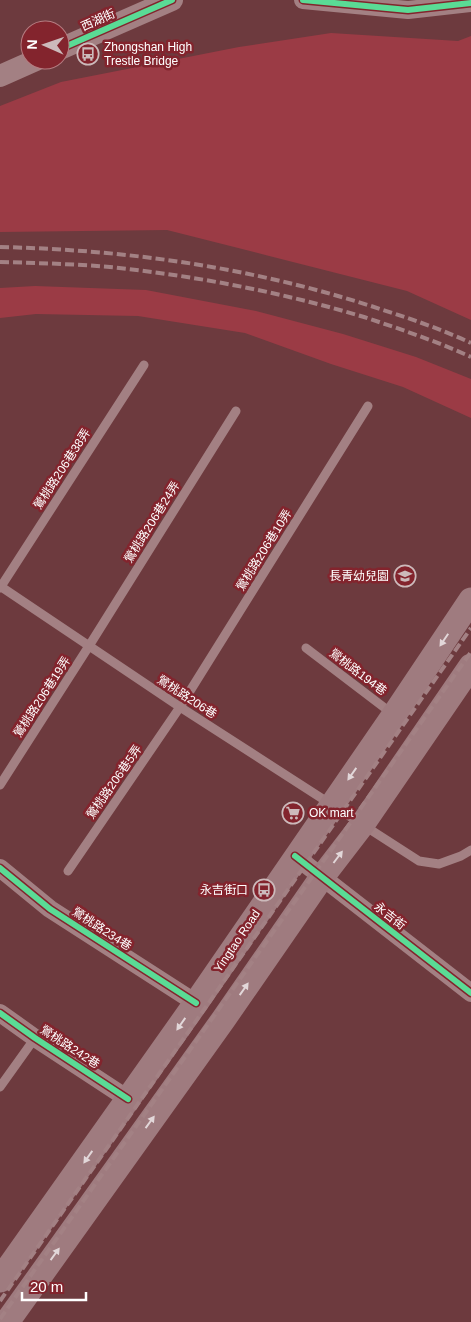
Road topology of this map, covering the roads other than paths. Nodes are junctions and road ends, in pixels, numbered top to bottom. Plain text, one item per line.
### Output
1 (172, 0) edge
2 (303, 0) edge
3 (471, 3) edge
4 (70, 45) edge
5 (20, 67) edge
6 (0, 76) edge
7 (144, 366) dead end
8 (368, 406) dead end
9 (236, 411) dead end
10 (0, 587) edge
11 (471, 600) edge
12 (89, 646) junction
13 (306, 648) dead end
14 (471, 666) edge
15 (180, 708) junction
16 (394, 715) junction
17 (0, 785) edge
18 (331, 805) junction
19 (362, 825) junction
20 (471, 850) edge
21 (295, 856) junction
22 (0, 868) edge
23 (68, 871) dead end
24 (322, 878) junction
25 (471, 993) edge
26 (196, 1002) junction
27 (0, 1013) edge
28 (35, 1038) junction
29 (0, 1087) edge
30 (128, 1099) junction
31 (0, 1280) edge
32 (7, 1322) edge

1 - 4 street, 西湖街
2 - 3 street
5 - 6 street
7 - 10 lane, 鶯桃路206巷38弄
8 - 15 lane, 鶯桃路206巷10弄
9 - 12 lane, 鶯桃路206巷24弄
10 - 12 lane, 鶯桃路206巷
11 -> 16 main road, Yingtao Road
12 - 15 lane, 鶯桃路206巷
12 - 17 lane, 鶯桃路206巷19弄
13 - 16 lane, 鶯桃路194巷
14 - 19 main road
15 - 18 lane, 鶯桃路206巷
15 - 23 lane, 鶯桃路206巷5弄
16 -> 18 main road, Yingtao Road
18 - 19 lane, 鶯桃路206巷
18 - 21 main road, Yingtao Road
19 - 20 lane, 鶯桃路206巷
24 -> 19 main road
21 - 24 street, 永吉街
21 - 26 main road, Yingtao Road
22 - 26 street, 鶯桃路234巷
24 - 25 street, 永吉街
32 -> 24 main road
26 -> 30 main road, Yingtao Road
27 - 28 street, 鶯桃路242巷
28 - 29 lane
28 - 30 street, 鶯桃路242巷
30 -> 31 main road, Yingtao Road

